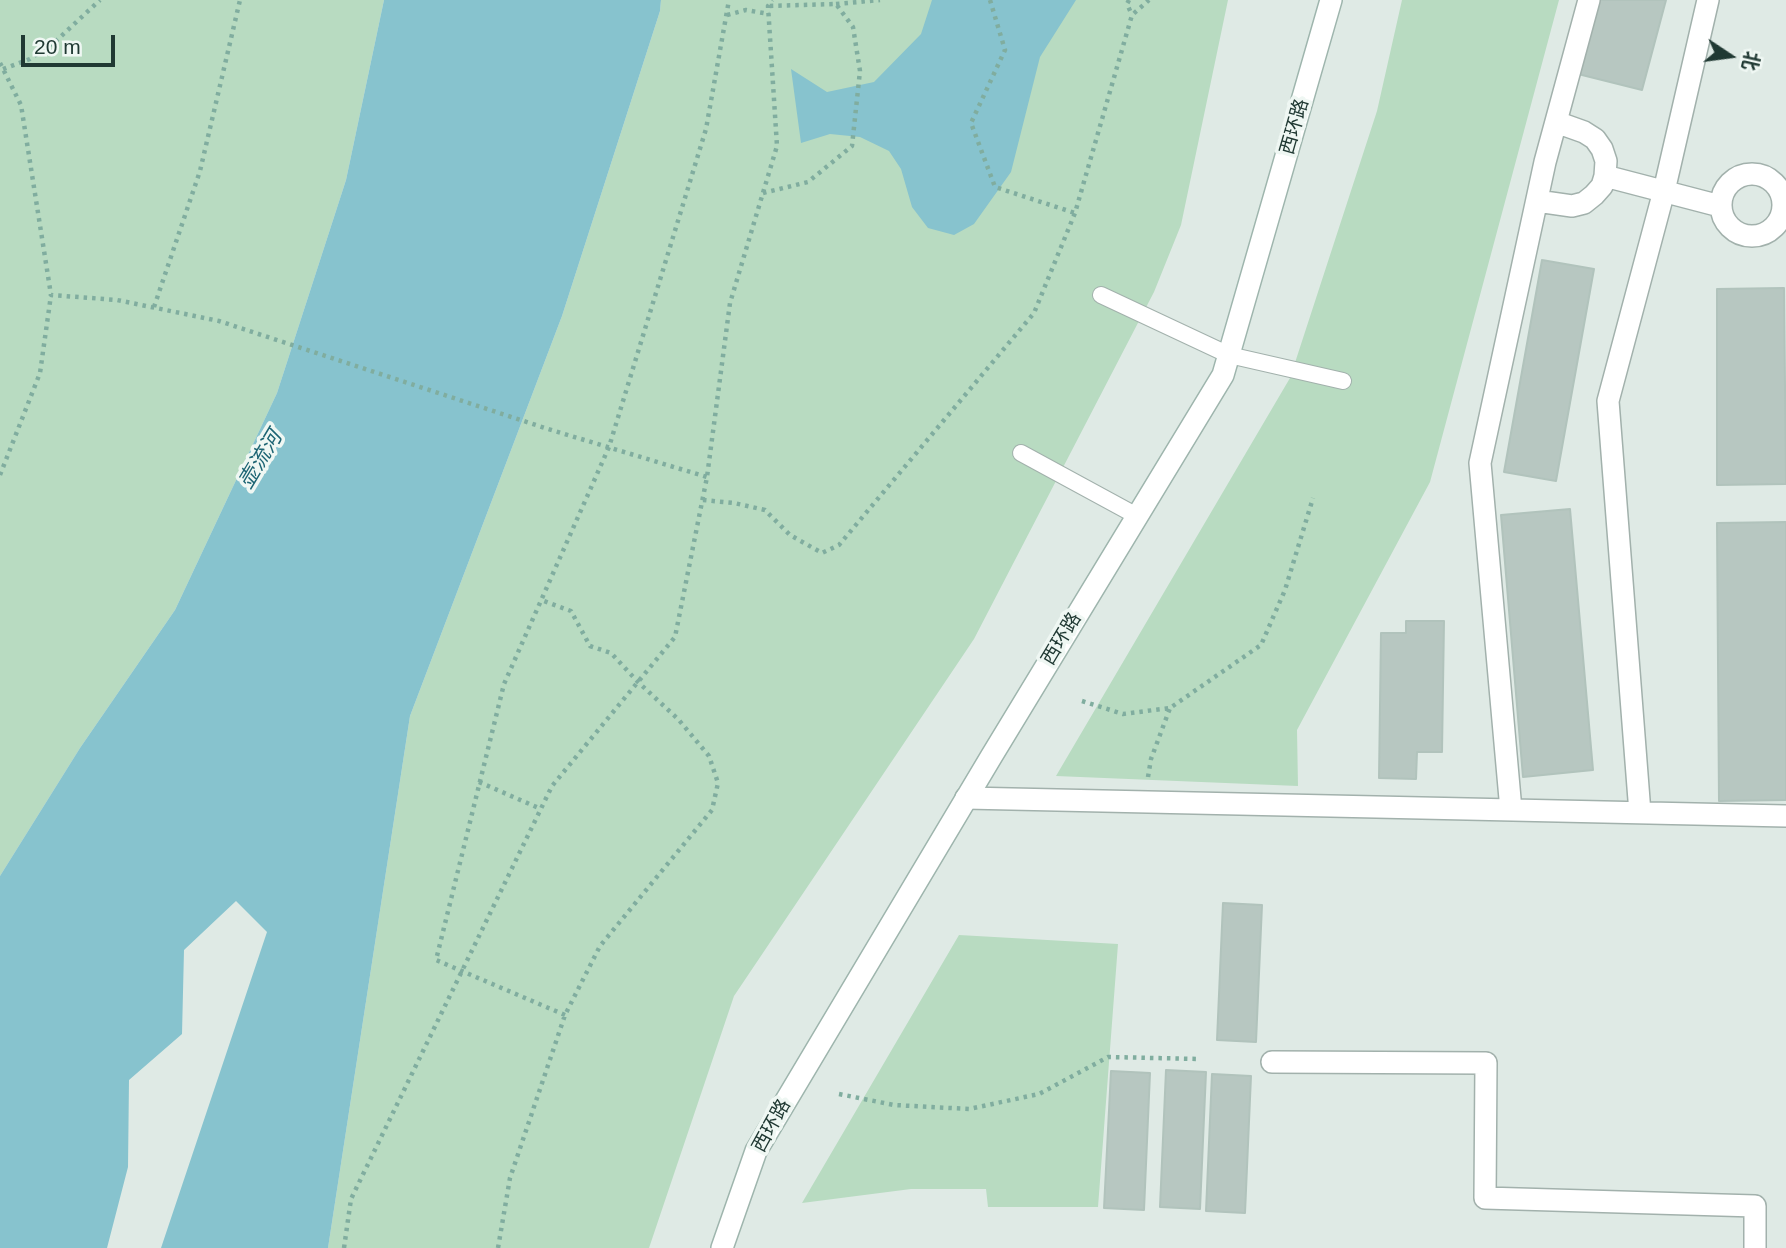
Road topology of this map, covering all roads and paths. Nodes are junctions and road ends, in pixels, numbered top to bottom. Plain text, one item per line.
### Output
1 (100, 0) edge
2 (240, 0) edge
3 (729, 0) edge
4 (772, 0) edge
5 (880, 0) edge
6 (990, 0) edge
7 (1149, 0) edge
8 (1331, 0) edge
9 (1589, 0) edge
10 (1708, 0) edge
11 (1127, 1) edge
12 (836, 4) junction
13 (768, 6) junction
14 (769, 14) junction
15 (727, 15) junction
16 (1132, 15) junction
17 (0, 63) edge
18 (3, 69) junction
19 (1556, 122) junction
20 (1605, 176) junction
21 (1664, 191) junction
22 (763, 193) junction
23 (1537, 201) junction
24 (1720, 206) junction
25 (1075, 213) junction
26 (1782, 222) edge
27 (51, 295) junction
28 (1101, 295) dead end
29 (154, 307) junction
30 (1229, 355) junction
31 (1343, 381) dead end
32 (609, 447) junction
33 (1021, 453) dead end
34 (0, 475) edge
35 (707, 477) junction
36 (1313, 498) dead end
37 (703, 500) junction
38 (1137, 516) junction
39 (541, 600) junction
40 (638, 682) junction
41 (1082, 701) dead end
42 (1170, 708) junction
43 (480, 782) junction
44 (966, 798) junction
45 (1145, 802) junction
46 (541, 809) junction
47 (1511, 810) junction
48 (1640, 813) junction
49 (1786, 816) edge
50 (461, 972) junction
51 (565, 1015) junction
52 (1200, 1059) dead end
53 (1272, 1062) dead end
54 (839, 1094) dead end
55 (344, 1248) edge
56 (498, 1248) edge
57 (722, 1248) edge
58 (1755, 1248) edge

1 - 18 path
2 - 29 path
3 - 15 path
4 - 13 path
5 - 12 path
6 - 25 path
7 - 16 path
8 - 30 street, 西环路
9 - 19 street
10 - 21 street
11 - 16 path
12 - 13 path
12 - 22 path
13 - 14 path
14 - 15 path
14 - 22 path
15 - 32 path
16 - 25 path
17 - 18 path
18 - 27 path
19 - 20 street
19 - 23 street
20 - 21 street
20 - 23 street
21 - 24 street
21 - 48 street
22 - 35 path
23 - 47 street
24 - 26 street
24 - 26 street
25 - 37 path
27 - 29 path
27 - 34 path
28 - 30 lane
29 - 32 path
30 - 31 lane
30 - 38 street, 西环路
32 - 35 path
32 - 39 path
33 - 38 lane
35 - 37 path
36 - 42 path
37 - 40 path
38 - 44 street, 西环路
39 - 40 path
39 - 43 path
40 - 46 path
40 - 51 path
41 - 42 path
42 - 45 path
43 - 46 path
43 - 50 path
44 - 45 street
44 - 57 street, 西环路
45 - 47 street
46 - 50 path
47 - 48 street
48 - 49 street
50 - 51 path
50 - 55 path
51 - 56 path
52 - 54 path
53 - 58 street

